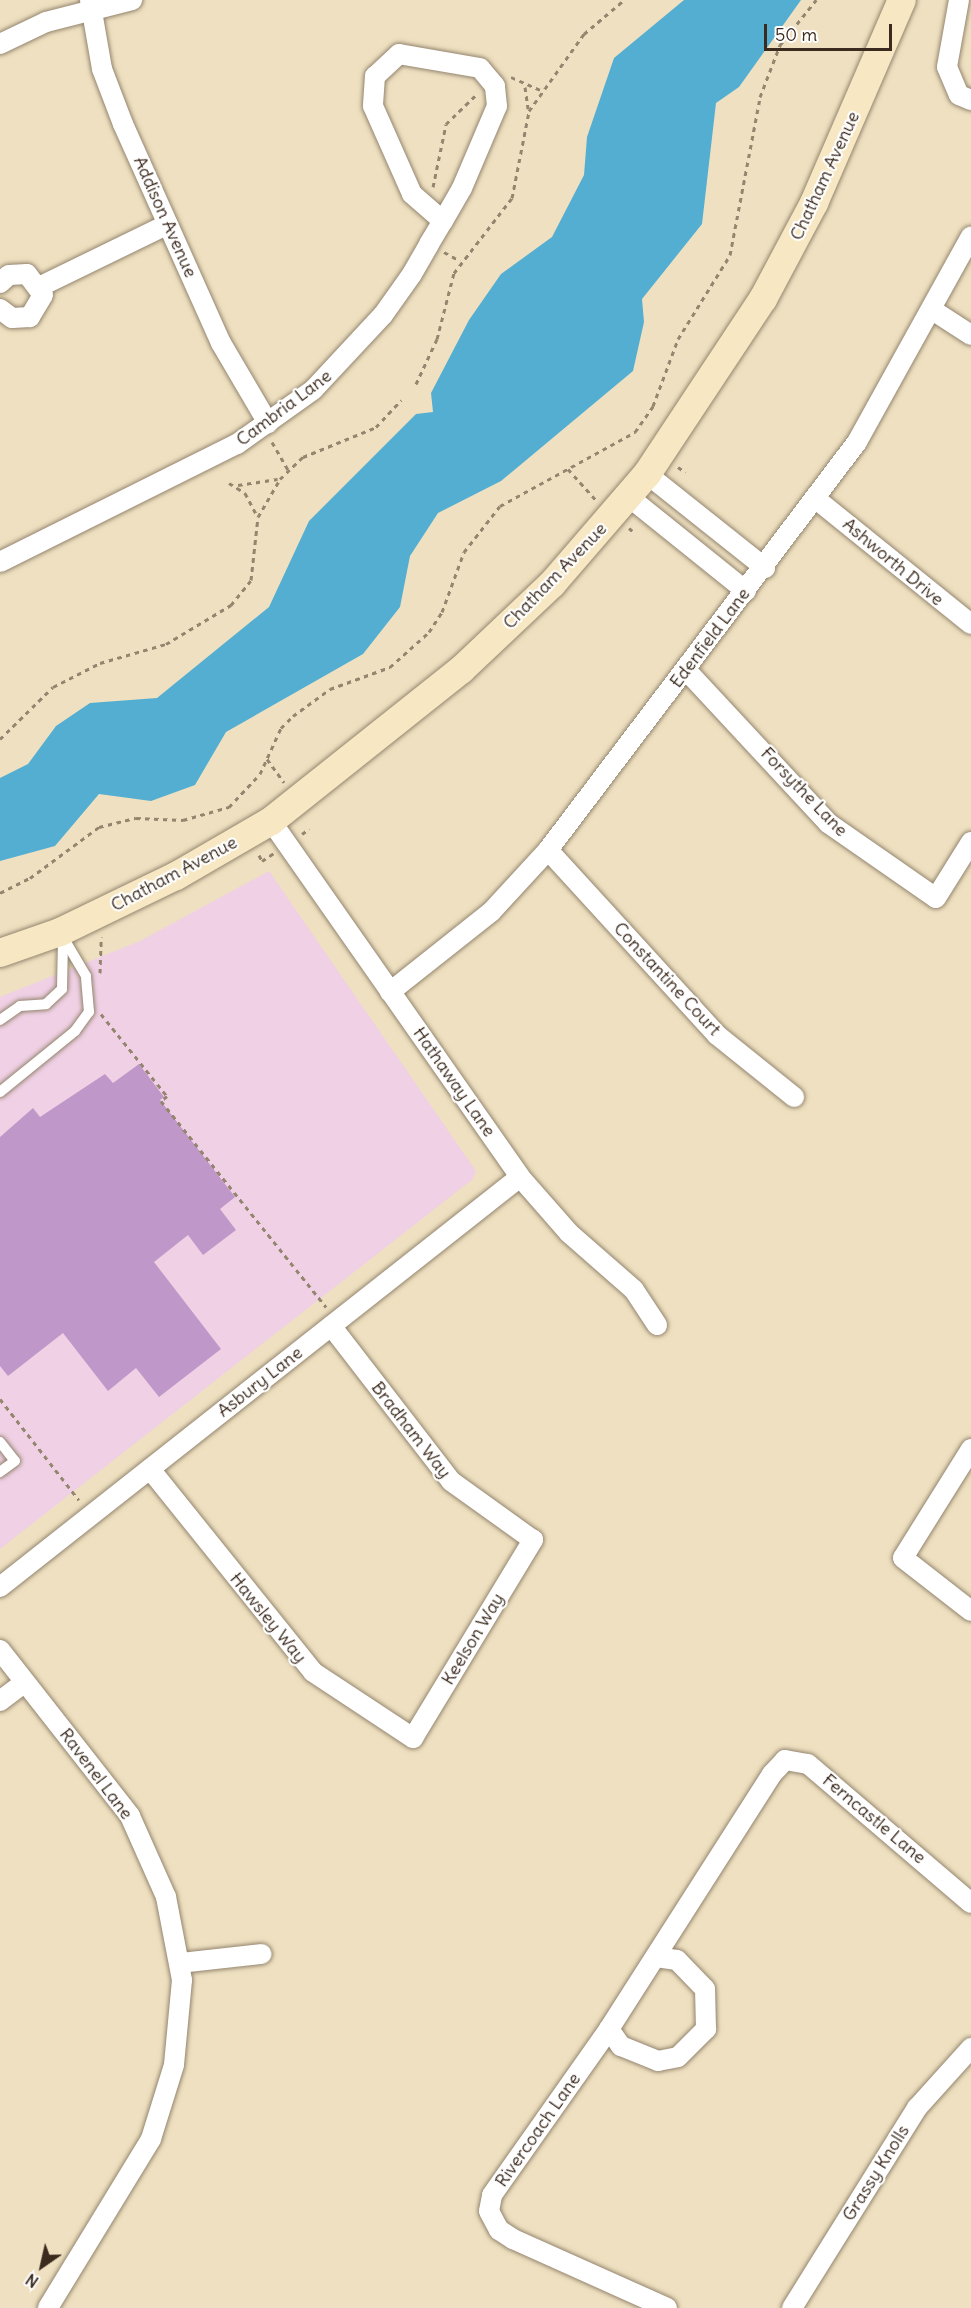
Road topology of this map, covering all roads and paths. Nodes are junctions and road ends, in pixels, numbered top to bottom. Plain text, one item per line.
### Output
1 (132, 0) edge
2 (624, 0) edge
3 (816, 0) edge
4 (902, 0) edge
5 (958, 0) edge
6 (90, 4) edge
7 (0, 44) edge
8 (495, 86) junction
9 (525, 87) junction
10 (543, 91) junction
11 (965, 98) edge
12 (529, 111) junction
13 (436, 217) junction
14 (168, 224) junction
15 (971, 236) edge
16 (0, 283) edge
17 (40, 286) junction
18 (0, 309) edge
19 (934, 311) junction
20 (971, 335) edge
21 (416, 384) dead end
22 (402, 400) dead end
23 (268, 423) junction
24 (288, 470) junction
25 (647, 474) junction
26 (280, 478) junction
27 (229, 483) dead end
28 (238, 485) junction
29 (629, 497) junction
30 (816, 499) junction
31 (258, 517) junction
32 (0, 562) edge
33 (765, 568) junction
34 (747, 591) junction
35 (971, 624) edge
36 (686, 670) junction
37 (0, 739) edge
38 (271, 821) junction
39 (971, 842) edge
40 (548, 850) junction
41 (0, 893) edge
42 (62, 938) junction
43 (0, 953) edge
44 (390, 992) junction
45 (98, 1010) dead end
46 (0, 1020) edge
47 (0, 1092) edge
48 (794, 1097) dead end
49 (520, 1176) junction
50 (328, 1317) junction
51 (657, 1325) dead end
52 (0, 1399) edge
53 (0, 1442) edge
54 (971, 1449) edge
55 (150, 1469) junction
56 (0, 1472) edge
57 (80, 1500) dead end
58 (533, 1540) joint
59 (0, 1587) edge
60 (971, 1611) edge
61 (0, 1650) edge
62 (25, 1682) junction
63 (0, 1701) edge
64 (413, 1738) joint
65 (772, 1774) joint
66 (971, 1903) edge
67 (262, 1954) dead end
68 (656, 1957) junction
69 (180, 1963) junction
70 (609, 2030) junction
71 (971, 2048) edge
72 (48, 2308) edge
73 (667, 2308) edge
74 (792, 2308) edge

1 - 6 street
2 - 10 path
3 - 41 path
4 - 25 street, Chatham Avenue
5 - 11 street
6 - 7 street
6 - 14 street, Addison Avenue
8 - 9 path
8 - 13 street, Cambria Lane
8 - 13 path
8 - 13 street
9 - 10 path
9 - 12 path
10 - 12 path
12 - 21 path
13 - 23 street, Cambria Lane
14 - 17 street
14 - 23 street, Addison Avenue
15 - 19 street, Edenfield Lane
16 - 17 street
17 - 18 street
19 - 20 street
19 - 30 street, Edenfield Lane
22 - 24 path
23 - 24 path
23 - 32 street, Cambria Lane
24 - 26 path
25 - 29 street, Chatham Avenue
25 - 33 street
26 - 28 path
26 - 31 path
27 - 28 path
28 - 31 path
29 - 34 street
29 - 38 street, Chatham Avenue
30 - 33 street, Edenfield Lane
30 - 35 street, Ashworth Drive
31 - 37 path
33 - 34 street, Edenfield Lane
34 - 36 street, Edenfield Lane
36 - 39 street, Forsythe Lane
36 - 40 street, Edenfield Lane
38 - 42 street, Chatham Avenue
38 - 44 street, Hathaway Lane
40 - 44 street, Edenfield Lane
40 - 48 street, Constantine Court
42 - 43 street, Chatham Avenue
42 - 46 lane
42 - 47 lane
44 - 49 street, Hathaway Lane
45 - 50 path
49 - 50 street, Asbury Lane
49 - 51 street, Hathaway Lane
50 - 55 street, Asbury Lane
50 - 58 street, Bradham Way
52 - 57 path
53 - 56 lane
54 - 60 street
55 - 59 street, Asbury Lane
55 - 64 street, Hawsley Way
58 - 64 street, Keelson Way
61 - 62 street, Ravenel Lane
62 - 63 street
62 - 69 street, Ravenel Lane
65 - 66 street, Ferncastle Lane
65 - 68 street, Rivercoach Lane
67 - 69 street
68 - 70 street, Rivercoach Lane
68 - 70 street
69 - 72 street, Ravenel Lane
70 - 73 street, Rivercoach Lane
71 - 74 street, Grassy Knolls

